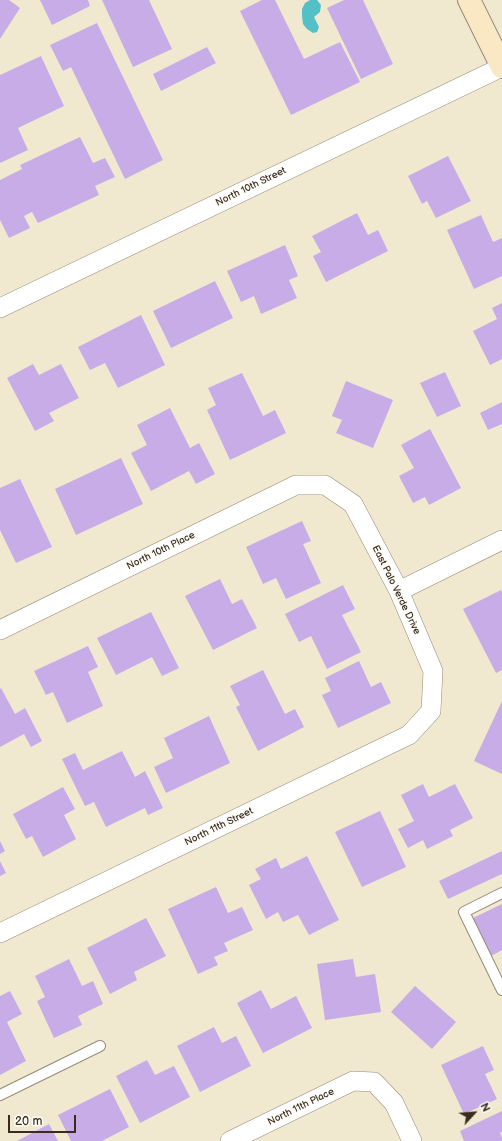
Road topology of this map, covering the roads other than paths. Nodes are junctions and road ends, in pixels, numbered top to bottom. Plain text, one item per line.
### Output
1 (469, 0) edge
2 (502, 67) edge
3 (0, 308) edge
4 (325, 485) joint
5 (502, 540) edge
6 (399, 590) junction
7 (0, 630) edge
8 (431, 711) joint
9 (502, 893) edge
10 (0, 933) edge
11 (502, 990) edge
12 (100, 1046) dead end
13 (0, 1095) edge
14 (230, 1141) edge
15 (412, 1141) edge

1 - 2 main road
2 - 3 street, North 10th Street
4 - 6 street, East Palo Verde Drive
4 - 7 street, North 10th Place
5 - 6 street
6 - 8 street, East Palo Verde Drive
8 - 10 street, North 11th Street
9 - 11 lane
12 - 13 lane
14 - 15 street, North 11th Place

